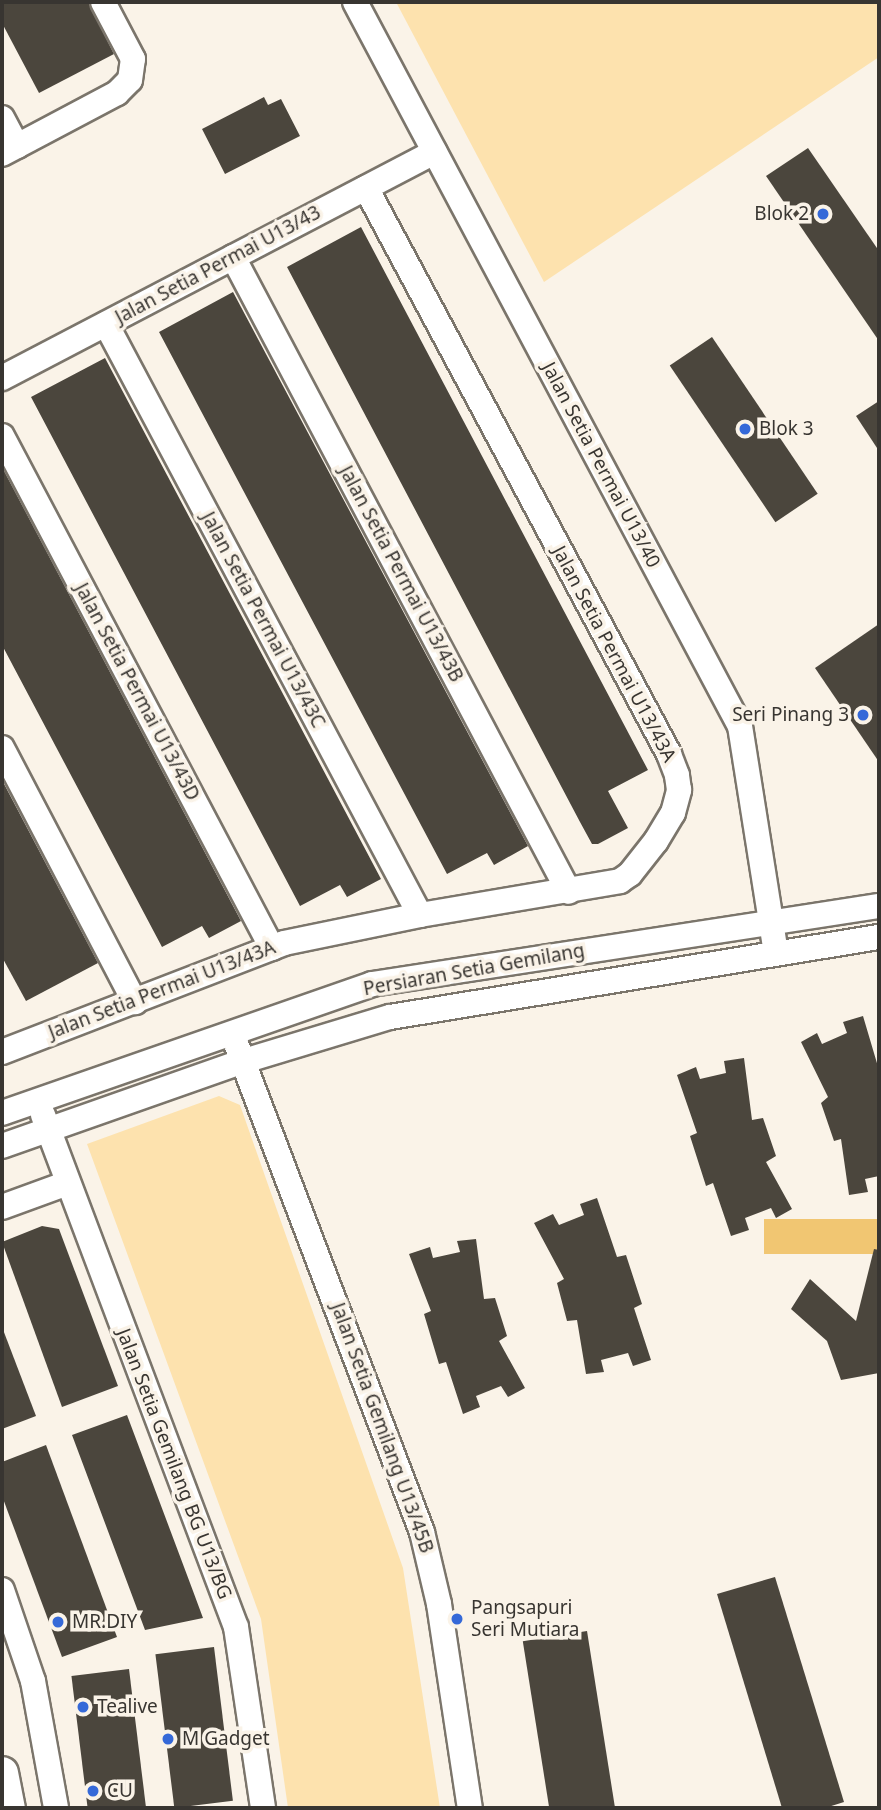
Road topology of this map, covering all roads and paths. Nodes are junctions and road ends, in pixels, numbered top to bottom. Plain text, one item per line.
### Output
1 (103, 2) edge
2 (355, 2) edge
3 (2, 118) edge
4 (9, 150) edge
5 (434, 152) junction
6 (366, 188) junction
7 (233, 257) junction
8 (106, 324) junction
9 (2, 378) edge
10 (2, 436) edge
11 (2, 748) edge
12 (569, 892) junction
13 (879, 905) edge
14 (420, 915) junction
15 (771, 922) junction
16 (879, 937) edge
17 (272, 948) junction
18 (776, 953) junction
19 (135, 1002) junction
20 (231, 1034) junction
21 (2, 1052) edge
22 (244, 1061) junction
23 (38, 1101) junction
24 (2, 1113) edge
25 (48, 1130) junction
26 (2, 1146) edge
27 (68, 1183) junction
28 (2, 1207) edge
29 (2, 1590) edge
30 (2, 1773) edge
31 (9, 1808) edge
32 (56, 1808) edge
33 (263, 1808) edge
34 (470, 1808) edge

1 - 4 street
2 - 5 street, Jalan Setia Permai U13/40
3 - 4 street
5 - 6 street, Jalan Setia Permai U13/43
5 - 15 street, Jalan Setia Permai U13/40
6 - 7 street, Jalan Setia Permai U13/43
6 - 12 street, Jalan Setia Permai U13/43A
7 - 8 street, Jalan Setia Permai U13/43
7 - 12 street, Jalan Setia Permai U13/43B
8 - 9 street, Jalan Setia Permai U13/43
8 - 14 street, Jalan Setia Permai U13/43C
10 - 17 street, Jalan Setia Permai U13/43D
11 - 19 street
12 - 14 street, Jalan Setia Permai U13/43A
13 - 15 street, Persiaran Setia Gemilang
14 - 17 street, Jalan Setia Permai U13/43A
15 - 18 street, Jalan Setia Permai U13/40
15 - 20 street, Persiaran Setia Gemilang
16 - 18 street, Persiaran Setia Gemilang
17 - 19 street, Jalan Setia Permai U13/43A
18 - 22 street, Persiaran Setia Gemilang
19 - 21 street, Jalan Setia Permai U13/43A
20 - 22 street, Jalan Setia Gemilang U13/45B
20 - 23 street, Persiaran Setia Gemilang
22 - 25 street, Persiaran Setia Gemilang
22 - 34 street, Jalan Setia Gemilang U13/45B
23 - 24 street, Persiaran Setia Gemilang
23 - 25 street, Jalan Setia Gemilang BG U13/BG
25 - 26 street, Persiaran Setia Gemilang
25 - 27 street, Jalan Setia Gemilang BG U13/BG
27 - 28 street
27 - 33 street, Jalan Setia Gemilang BG U13/BG
29 - 32 street
30 - 31 main road

